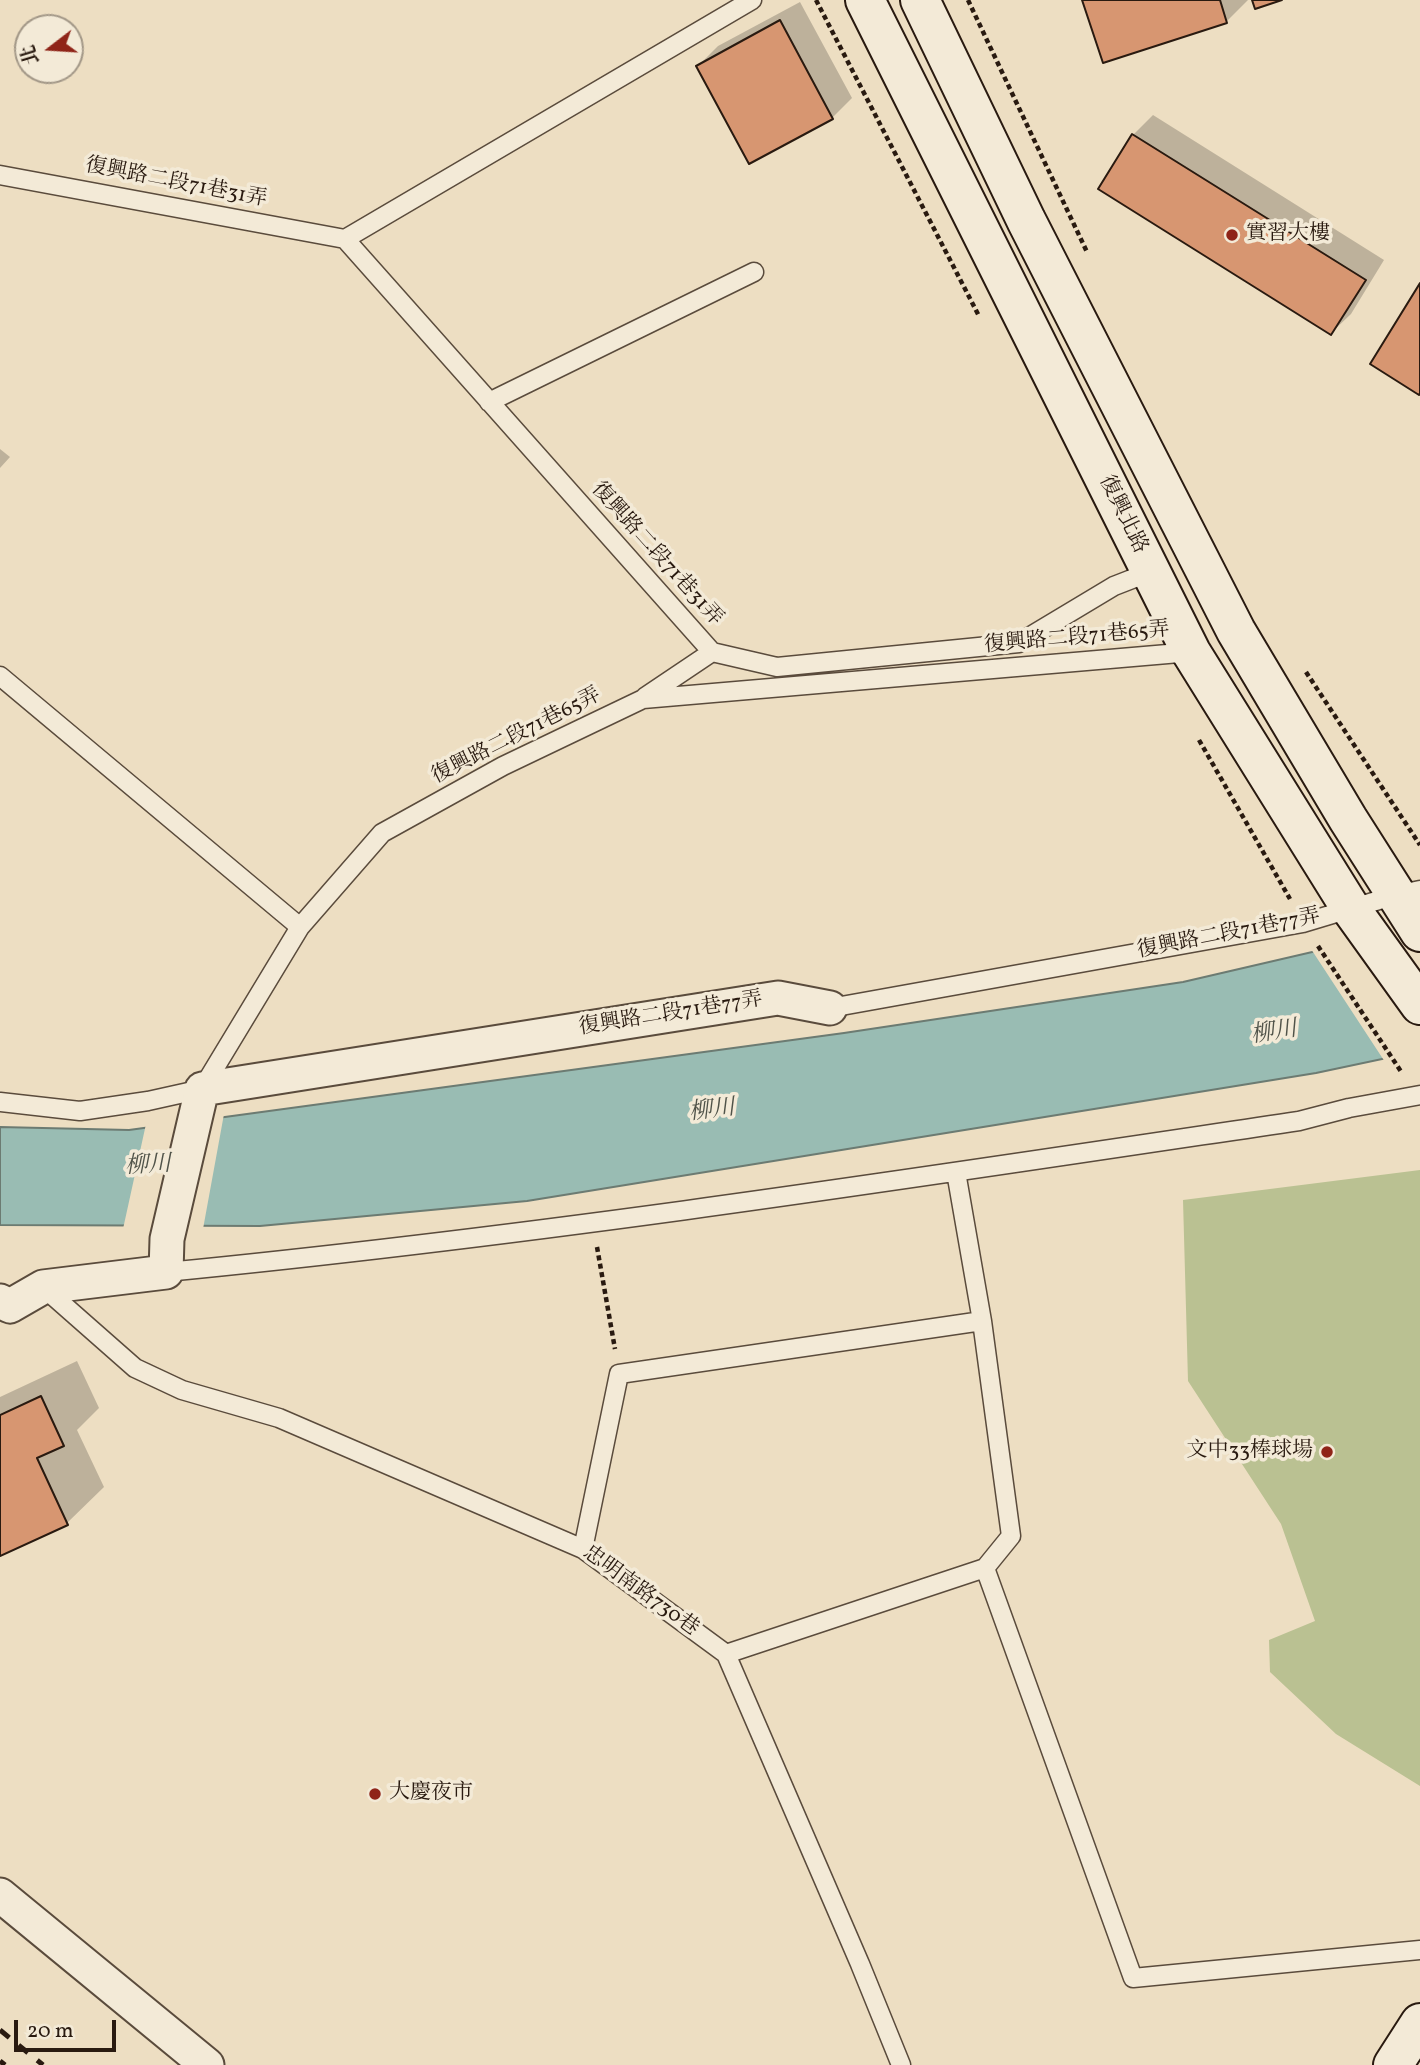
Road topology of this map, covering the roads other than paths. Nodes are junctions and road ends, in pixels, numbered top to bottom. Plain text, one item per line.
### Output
1 (752, 0) edge
2 (865, 0) edge
3 (919, 0) edge
4 (0, 175) edge
5 (345, 239) junction
6 (754, 272) dead end
7 (489, 402) junction
8 (1150, 572) junction
9 (712, 652) junction
10 (1191, 652) junction
11 (0, 676) edge
12 (643, 699) junction
13 (1410, 907) edge
14 (1357, 916) junction
15 (300, 927) junction
16 (1420, 1005) edge
17 (830, 1008) joint
18 (1414, 1089) edge
19 (201, 1093) junction
20 (0, 1102) edge
21 (956, 1172) junction
22 (166, 1272) junction
23 (43, 1287) junction
24 (3, 1306) edge
25 (982, 1321) junction
26 (583, 1549) junction
27 (985, 1568) junction
28 (726, 1654) junction
29 (0, 1895) edge
30 (1420, 1950) edge
31 (1420, 2022) edge
32 (207, 2065) edge
33 (901, 2065) edge
34 (1393, 2065) edge

1 - 5 lane
2 - 8 street, 復興北路
3 - 13 street
4 - 5 lane, 復興路二段71巷31弄
5 - 7 lane, 復興路二段71巷31弄
6 - 7 lane
7 - 9 lane, 復興路二段71巷31弄
8 - 9 lane, 復興路二段71巷31弄
8 - 10 street, 復興北路
9 - 12 lane
10 - 12 lane, 復興路二段71巷65弄
10 - 14 street, 復興北路
11 - 15 lane
12 - 15 lane, 復興路二段71巷65弄
13 - 14 lane, 復興路二段71巷77弄
14 - 16 street, 復興北路
14 - 17 lane, 復興路二段71巷77弄
15 - 19 lane, 復興路二段71巷65弄
17 - 19 street, 復興路二段71巷77弄
18 - 21 lane
19 - 20 lane, 復興路二段71巷77弄
19 - 22 street
21 - 22 lane
21 - 25 lane
22 - 23 street
23 - 24 street
23 - 26 lane, 忠明南路730巷
25 - 26 lane
25 - 27 lane
26 - 28 lane, 忠明南路730巷
27 - 28 lane
27 - 30 lane
28 - 33 lane
29 - 32 street
31 - 34 street

